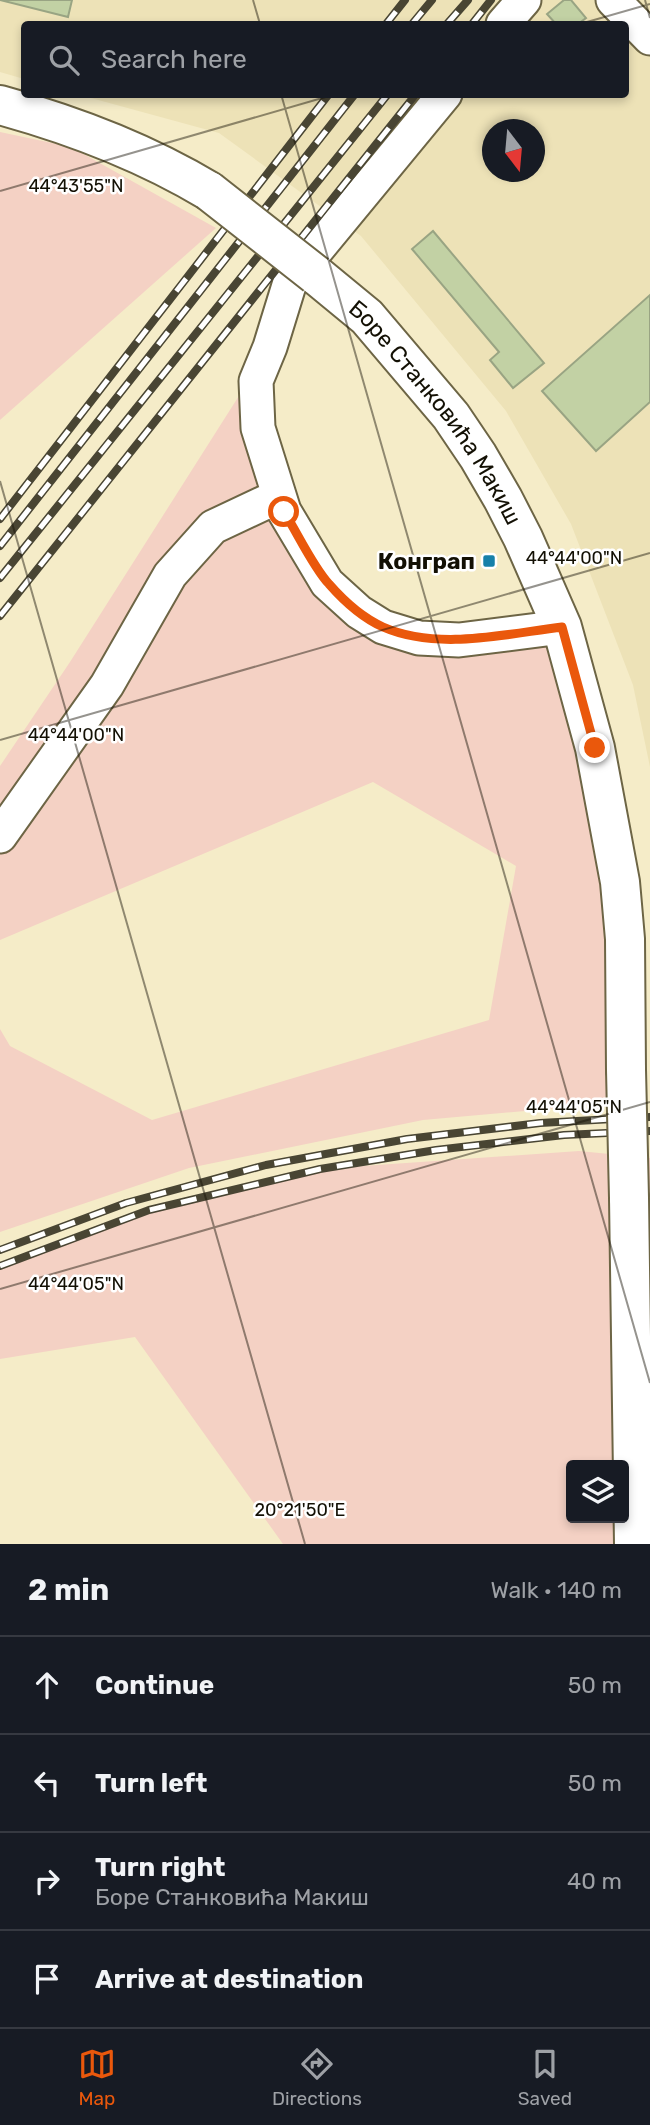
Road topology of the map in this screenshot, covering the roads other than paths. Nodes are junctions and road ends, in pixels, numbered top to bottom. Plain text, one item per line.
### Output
1 (524, 0) edge
2 (613, 0) edge
3 (506, 21) edge
4 (650, 38) edge
5 (442, 98) edge
6 (0, 106) edge
7 (279, 496) junction
8 (562, 627) junction
9 (0, 836) edge
10 (634, 1544) edge

1 - 3 lane
2 - 4 lane
5 - 7 lane
6 - 8 main road, Боре Станковића Макиш, bridge
7 - 8 lane
7 - 9 lane
8 - 10 main road, Боре Станковића Макиш, bridge

